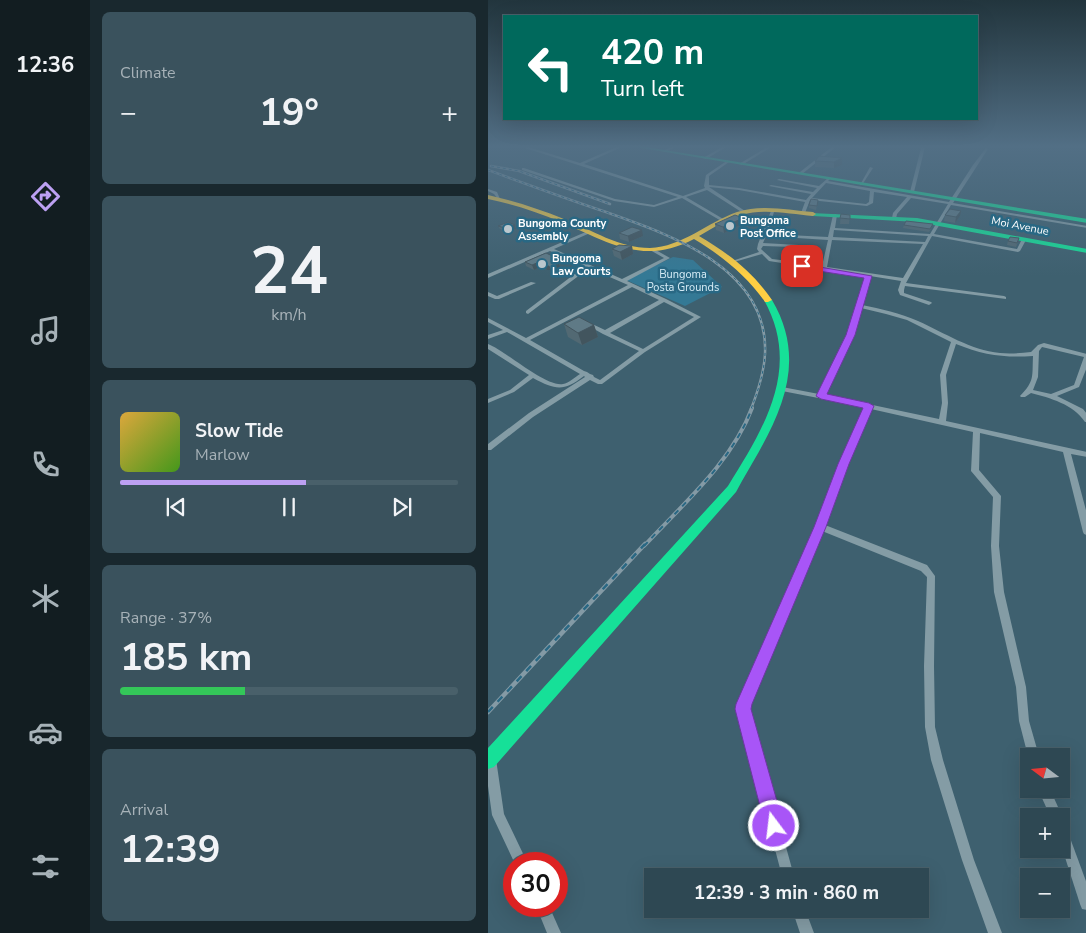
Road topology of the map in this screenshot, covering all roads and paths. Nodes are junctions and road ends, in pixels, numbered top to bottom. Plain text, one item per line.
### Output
1 (488, 190) edge
2 (583, 190) edge
3 (660, 190) edge
4 (702, 190) edge
5 (708, 190) edge
6 (723, 190) edge
7 (766, 190) edge
8 (792, 190) edge
9 (816, 190) edge
10 (866, 190) edge
11 (886, 190) edge
12 (912, 190) edge
13 (957, 190) edge
14 (872, 191) junction
15 (761, 193) junction
16 (813, 193) junction
17 (911, 195) junction
18 (683, 197) junction
19 (493, 198) edge
20 (808, 200) junction
21 (952, 201) junction
22 (744, 212) junction
23 (772, 212) junction
24 (803, 213) junction
25 (835, 215) junction
26 (862, 216) junction
27 (894, 218) junction
28 (724, 221) junction
29 (1086, 221) edge
30 (939, 224) junction
31 (1086, 228) edge
32 (833, 229) junction
33 (860, 230) junction
34 (588, 232) junction
35 (763, 235) junction
36 (932, 235) junction
37 (694, 236) junction
38 (832, 239) junction
39 (1024, 240) junction
40 (760, 244) junction
41 (926, 244) junction
42 (797, 246) junction
43 (550, 249) junction
44 (652, 250) junction
45 (1086, 252) edge
46 (761, 253) junction
47 (734, 261) junction
48 (790, 264) junction
49 (589, 266) junction
50 (813, 268) junction
51 (824, 270) junction
52 (488, 276) edge
53 (868, 276) junction
54 (622, 281) junction
55 (904, 282) junction
56 (533, 283) dead end
57 (632, 285) junction
58 (488, 294) edge
59 (1004, 298) dead end
60 (664, 300) junction
61 (929, 303) dead end
62 (860, 306) junction
63 (528, 312) dead end
64 (573, 317) junction
65 (488, 320) edge
66 (508, 330) junction
67 (605, 333) junction
68 (488, 337) edge
69 (526, 340) junction
70 (954, 342) junction
71 (488, 346) edge
72 (643, 351) junction
73 (1036, 352) junction
74 (1086, 357) edge
75 (533, 375) junction
76 (588, 375) junction
77 (782, 389) junction
78 (1032, 391) junction
79 (821, 396) junction
80 (1023, 396) dead end
81 (1052, 396) junction
82 (488, 401) edge
83 (869, 406) junction
84 (1086, 420) edge
85 (942, 422) junction
86 (977, 431) junction
87 (488, 448) edge
88 (1066, 450) junction
89 (1086, 454) edge
90 (820, 527) junction
91 (1086, 532) edge
92 (1031, 748) edge
93 (489, 760) edge
94 (516, 852) edge
95 (1070, 855) edge
96 (786, 868) edge
97 (1086, 904) edge
98 (547, 917) edge
99 (802, 918) edge
100 (554, 933) edge
101 (807, 933) edge
102 (995, 933) edge

1 - 19 street
2 - 18 street
3 - 18 street
4 - 18 street
5 - 22 street
6 - 15 street
7 - 15 street
8 - 16 street
9 - 16 street
10 - 14 street
11 - 17 street
12 - 17 street
13 - 21 street
14 - 17 street
14 - 20 street
15 - 20 street
16 - 20 street
17 - 21 street
17 - 27 street
18 - 28 street
19 - 34 street, Moi Avenue
20 - 24 street
21 - 29 street
21 - 30 street
21 - 31 street
22 - 23 street, Moi Avenue
22 - 28 street, Moi Avenue
23 - 24 street, Moi Avenue
23 - 35 street
24 - 25 street, Moi Avenue
25 - 26 street, Moi Avenue
25 - 32 street
26 - 27 street, Moi Avenue
26 - 33 street
27 - 30 street, Moi Avenue
28 - 37 street, Moi Avenue
30 - 36 street
30 - 39 street, Moi Avenue
32 - 33 street
32 - 38 street
33 - 36 street
34 - 43 street
34 - 44 street, Moi Avenue
35 - 38 street
35 - 40 street
36 - 39 street
36 - 41 street
37 - 44 street, Moi Avenue
37 - 47 street
38 - 41 street
38 - 51 street
39 - 45 street, Moi Avenue
40 - 42 street
40 - 46 street
41 - 55 street
42 - 48 street
42 - 50 street
43 - 49 street
43 - 52 street
44 - 54 street
46 - 47 street
46 - 48 street
47 - 77 street
48 - 50 street
49 - 54 street
49 - 63 street
50 - 51 street
51 - 53 street
53 - 55 street
53 - 62 street
54 - 57 street
55 - 59 street
55 - 61 street
56 - 58 street
57 - 60 street
57 - 64 street
60 - 67 street
60 - 72 street
62 - 70 street
62 - 79 street
64 - 67 street
64 - 69 street
65 - 66 street
66 - 68 street
66 - 69 street
67 - 72 street
69 - 76 street
70 - 73 street
70 - 85 street
71 - 75 street
72 - 76 street
73 - 74 street
73 - 78 street
74 - 81 street
75 - 76 street
75 - 82 street
76 - 87 street
77 - 79 street
77 - 93 street
78 - 80 street
78 - 81 street
79 - 83 street
81 - 84 street
83 - 85 street
83 - 90 street
85 - 86 street
86 - 88 street
86 - 92 street
88 - 89 street
88 - 91 street
90 - 96 street
90 - 102 street
93 - 94 street
95 - 97 street
98 - 100 street
99 - 101 street

